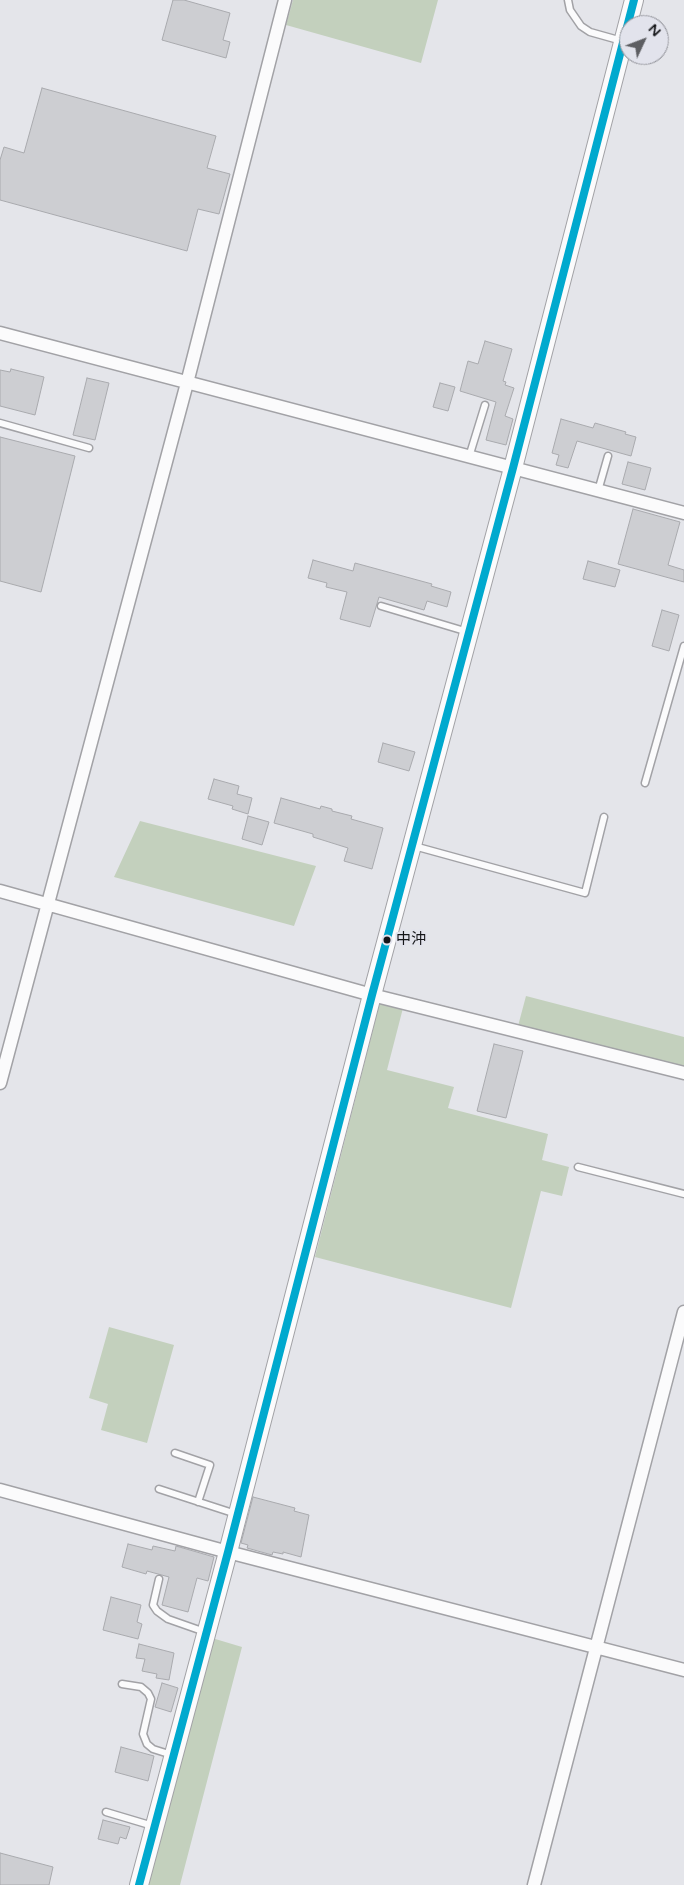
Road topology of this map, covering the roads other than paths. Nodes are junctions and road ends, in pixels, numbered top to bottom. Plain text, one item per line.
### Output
1 (285, 0) edge
2 (568, 0) edge
3 (634, 0) edge
4 (630, 15) edge
5 (619, 41) edge
6 (619, 61) edge
7 (0, 333) edge
8 (187, 382) junction
9 (485, 405) dead end
10 (0, 423) edge
11 (90, 448) dead end
12 (608, 456) dead end
13 (469, 457) junction
14 (513, 468) junction
15 (598, 491) junction
16 (684, 514) edge
17 (380, 606) dead end
18 (469, 632) junction
19 (684, 646) edge
20 (645, 783) dead end
21 (604, 817) dead end
22 (412, 846) junction
23 (0, 891) edge
24 (47, 903) junction
25 (372, 995) junction
26 (684, 1073) edge
27 (0, 1084) edge
28 (578, 1167) dead end
29 (684, 1194) edge
30 (684, 1312) edge
31 (175, 1454) dead end
32 (159, 1489) dead end
33 (0, 1490) edge
34 (198, 1502) junction
35 (238, 1515) junction
36 (228, 1552) junction
37 (159, 1580) dead end
38 (207, 1632) junction
39 (597, 1647) junction
40 (684, 1670) edge
41 (122, 1684) dead end
42 (174, 1756) junction
43 (106, 1812) dead end
44 (155, 1827) junction
45 (140, 1885) edge
46 (534, 1885) edge

1 - 8 street
2 - 5 lane
3 - 4 main road
6 - 14 main road
7 - 8 street
8 - 13 street
8 - 24 street
9 - 13 lane
10 - 11 lane
12 - 15 lane
13 - 14 street
14 - 15 street
14 - 18 main road
15 - 16 street
17 - 18 lane
18 - 22 main road
19 - 20 lane
21 - 22 lane
22 - 25 main road
23 - 24 street
24 - 25 street
24 - 27 street
25 - 26 street
25 - 35 main road
28 - 29 lane
30 - 39 street
31 - 34 lane
32 - 34 lane
33 - 36 street
34 - 35 lane
35 - 36 main road
36 - 38 main road
36 - 39 street
37 - 38 lane
38 - 42 main road
39 - 40 street
39 - 46 street
41 - 42 lane
42 - 44 main road
43 - 44 lane
44 - 45 main road

